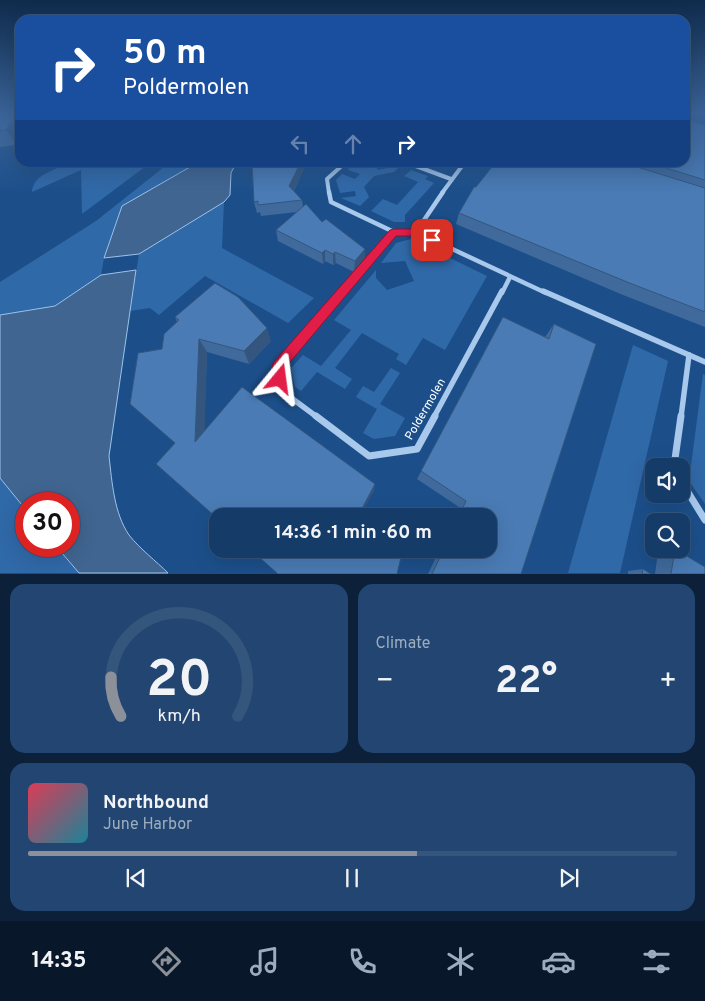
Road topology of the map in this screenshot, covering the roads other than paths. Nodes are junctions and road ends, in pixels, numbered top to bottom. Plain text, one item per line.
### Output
1 (340, 167) edge
2 (419, 167) edge
3 (461, 167) edge
4 (451, 179) junction
5 (394, 232) junction
6 (416, 232) junction
7 (510, 276) junction
8 (689, 355) junction
9 (705, 362) edge
10 (675, 458) edge
11 (690, 496) edge
12 (705, 520) edge

1 - 5 street
2 - 4 street
3 - 4 street
4 - 6 street
5 - 6 street
5 - 7 street, Poldermolen
6 - 7 street
7 - 8 street
8 - 9 street
8 - 10 street
11 - 12 street

